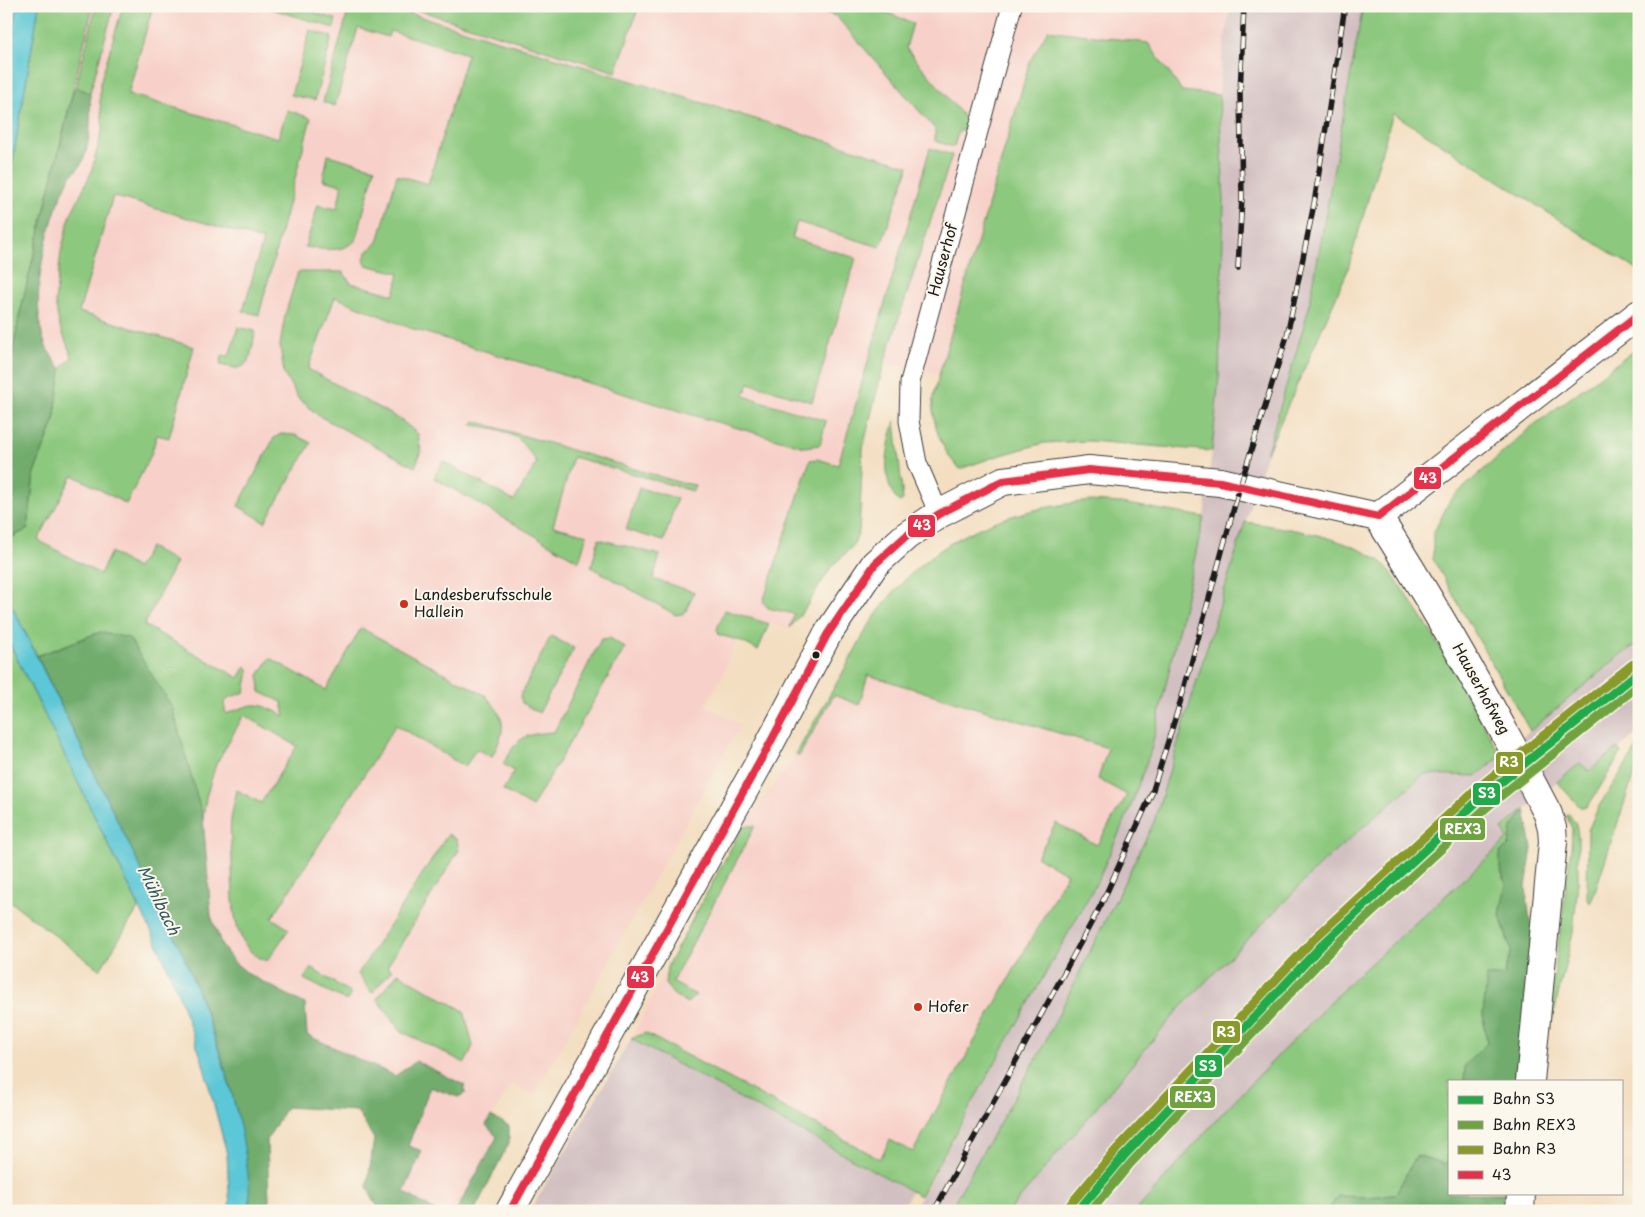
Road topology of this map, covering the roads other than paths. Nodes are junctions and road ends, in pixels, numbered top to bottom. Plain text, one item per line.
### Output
1 (1012, 6) edge
2 (1639, 314) edge
3 (938, 514) junction
4 (1378, 516) junction
5 (1530, 1080) edge
6 (1521, 1194) edge
7 (510, 1211) edge
8 (1520, 1211) edge

1 - 3 lane, Hauserhof
2 - 4 street
3 - 4 street
3 - 7 street
4 - 5 street, Hauserhofweg
6 - 8 street

